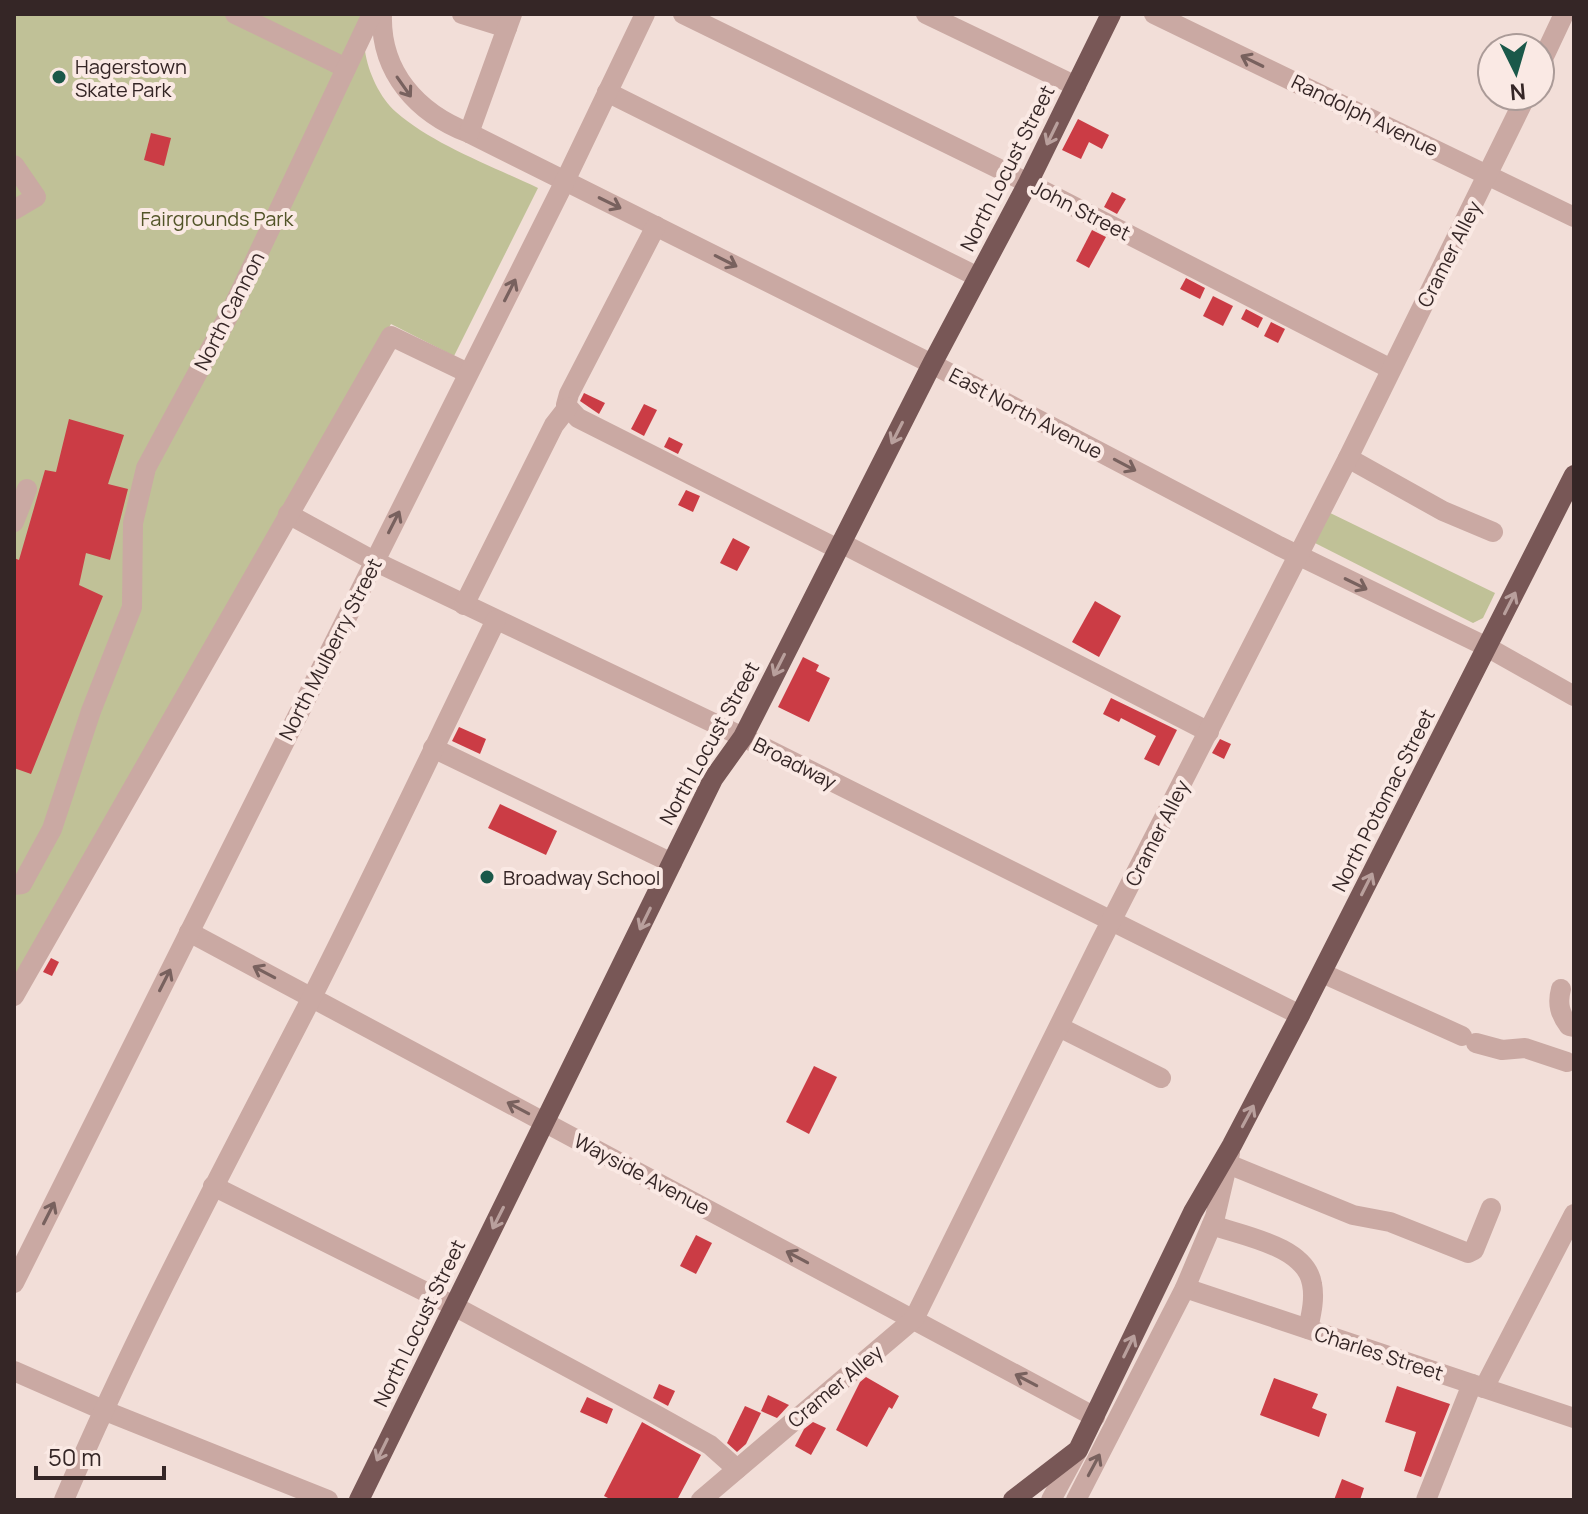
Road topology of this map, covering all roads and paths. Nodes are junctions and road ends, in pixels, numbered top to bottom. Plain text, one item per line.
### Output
1 (235, 14) edge
2 (372, 14) edge
3 (382, 14) edge
4 (462, 14) edge
5 (645, 14) edge
6 (683, 14) edge
7 (926, 14) edge
8 (1111, 14) edge
9 (1154, 14) edge
10 (509, 21) edge
11 (346, 68) junction
12 (1076, 86) junction
13 (607, 92) junction
14 (1518, 112) edge
15 (469, 133) junction
16 (14, 165) edge
17 (1489, 174) junction
18 (565, 181) junction
19 (1028, 183) junction
20 (14, 210) edge
21 (1574, 217) edge
22 (656, 226) junction
23 (978, 277) junction
24 (932, 364) junction
25 (1391, 369) junction
26 (468, 373) junction
27 (568, 407) junction
28 (1348, 458) junction
29 (1574, 475) edge
30 (27, 489) dead end
31 (288, 514) junction
32 (14, 522) edge
33 (1493, 532) dead end
34 (840, 546) junction
35 (1298, 556) junction
36 (374, 561) junction
37 (464, 605) junction
38 (496, 620) junction
39 (1487, 647) junction
40 (1574, 696) edge
41 (1209, 732) junction
42 (743, 737) junction
43 (433, 748) junction
44 (672, 863) junction
45 (14, 885) edge
46 (1112, 922) junction
47 (189, 932) junction
48 (1322, 973) junction
49 (1561, 989) dead end
50 (14, 996) edge
51 (311, 997) junction
52 (1300, 1015) junction
53 (1059, 1027) junction
54 (1574, 1027) edge
55 (1567, 1062) dead end
56 (1161, 1078) dead end
57 (545, 1123) junction
58 (1230, 1154) junction
59 (213, 1186) junction
60 (1491, 1208) dead end
61 (1574, 1214) edge
62 (1212, 1225) junction
63 (14, 1283) edge
64 (1185, 1288) junction
65 (454, 1306) junction
66 (914, 1319) junction
67 (1308, 1329) junction
68 (14, 1371) edge
69 (1478, 1386) junction
70 (103, 1410) junction
71 (1095, 1417) junction
72 (1574, 1418) edge
73 (1078, 1450) junction
74 (737, 1469) junction
75 (64, 1500) edge
76 (328, 1500) edge
77 (359, 1500) edge
78 (701, 1500) edge
79 (1013, 1500) edge
80 (1051, 1500) edge
81 (1076, 1500) edge
82 (1426, 1500) edge

1 - 11 street
2 - 11 street, North Cannon
3 -> 15 street, East North Avenue
4 - 10 street
5 - 13 street, North Mulberry Street
6 - 19 street, John Street
7 - 12 street
8 - 12 main road, North Locust Street
17 -> 9 street, Randolph Avenue
10 - 15 street
11 - 45 street, North Cannon
12 -> 19 main road, North Locust Street
13 - 18 street, North Mulberry Street
13 - 23 street
14 - 17 street, Cramer Alley
15 - 18 street, East North Avenue
16 - 20 street
17 - 21 street, Randolph Avenue
17 - 25 street, Cramer Alley
18 -> 22 street, East North Avenue
26 -> 18 street, North Mulberry Street
19 - 23 main road, North Locust Street
19 - 25 street, John Street
22 -> 24 street, East North Avenue
22 - 27 street
23 - 24 main road, North Locust Street
24 -> 34 main road, North Locust Street
24 -> 35 street, East North Avenue
25 - 28 street, Cramer Alley
26 - 31 street
36 -> 26 street, North Mulberry Street
27 - 34 street
27 - 37 street
28 - 33 street
28 - 35 street, Cramer Alley
39 -> 29 main road, North Potomac Street
30 - 32 street
31 - 36 street, Broadway
31 - 50 street
34 - 41 street
34 -> 42 main road, North Locust Street
35 -> 39 street, East North Avenue
35 - 41 street, Cramer Alley
36 - 37 street, Broadway
36 - 47 street, North Mulberry Street
37 - 38 street, Broadway
38 - 42 street, Broadway
38 - 43 street
39 - 40 street, East North Avenue
48 -> 39 main road, North Potomac Street
41 - 46 street, Cramer Alley
42 - 44 main road, North Locust Street
42 - 46 street, Broadway
43 - 44 street
43 - 51 street
44 -> 57 main road, North Locust Street
46 - 52 street, Broadway
46 - 53 street, Cramer Alley
51 -> 47 street, Wayside Avenue
63 -> 47 street, North Mulberry Street
48 - 52 main road, North Potomac Street
48 - 55 street
49 - 54 street
57 -> 51 street, Wayside Avenue
51 - 59 street
58 -> 52 main road, North Potomac Street
53 - 56 street
53 - 66 street, Cramer Alley
57 -> 65 main road, North Locust Street
66 -> 57 street, Wayside Avenue
58 - 60 street
58 - 62 street, North Potomac Street
71 -> 58 main road, North Potomac Street
59 - 65 street
59 - 70 street
61 - 69 street
62 - 64 street, North Potomac Street
62 - 67 street
64 - 67 street, Charles Street
81 -> 64 street, North Potomac Street
65 - 74 street
65 -> 77 main road, North Locust Street
71 -> 66 street, Wayside Avenue
66 - 74 street, Cramer Alley
67 - 69 street, Charles Street
68 - 70 street
69 - 72 street, Charles Street
69 - 82 street
70 - 75 street
70 - 76 street
71 - 73 main road, North Potomac Street
73 - 79 main road
73 - 80 street
74 - 78 street, Cramer Alley

